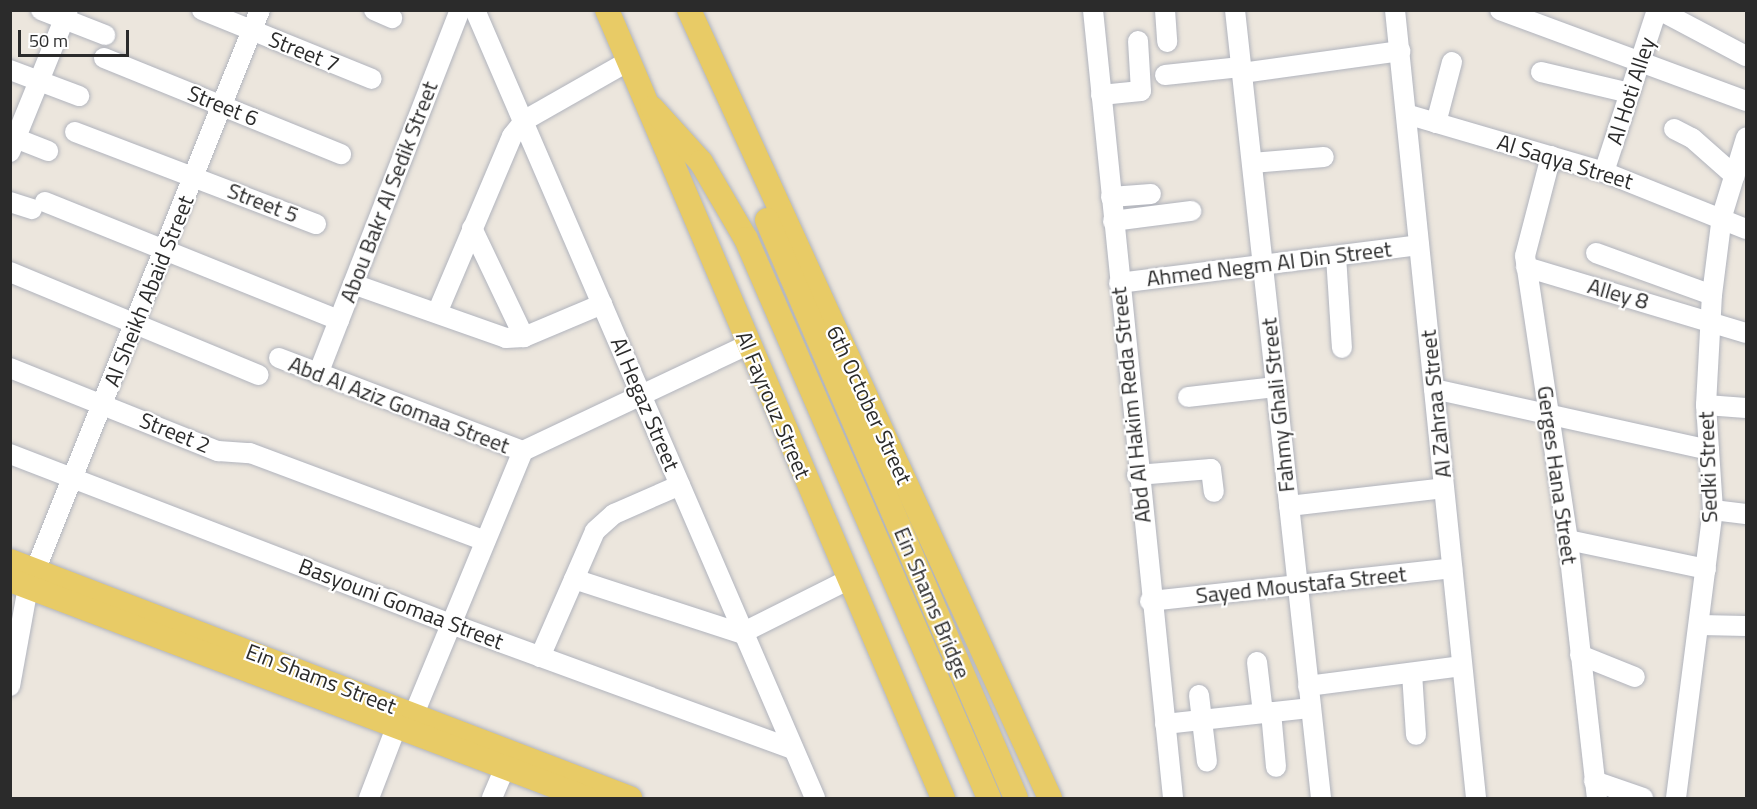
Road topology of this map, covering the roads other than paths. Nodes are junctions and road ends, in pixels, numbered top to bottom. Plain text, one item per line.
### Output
1 (41, 10) edge
2 (202, 10) edge
3 (260, 10) edge
4 (460, 10) edge
5 (475, 10) edge
6 (607, 10) edge
7 (689, 10) edge
8 (1093, 10) edge
9 (1165, 10) edge
10 (1235, 10) edge
11 (1395, 10) edge
12 (1500, 10) edge
13 (1658, 10) edge
14 (66, 15) edge
15 (253, 31) junction
16 (105, 35) dead end
17 (1137, 41) dead end
18 (1167, 42) dead end
19 (1400, 51) junction
20 (1746, 56) edge
21 (104, 58) dead end
22 (629, 61) junction
23 (1452, 62) dead end
24 (1640, 62) junction
25 (10, 70) edge
26 (1242, 70) junction
27 (1541, 72) dead end
28 (717, 73) junction
29 (1165, 75) dead end
30 (372, 79) dead end
31 (39, 81) junction
32 (1630, 93) junction
33 (1101, 95) junction
34 (79, 96) dead end
35 (645, 101) junction
36 (1746, 101) edge
37 (223, 106) junction
38 (1406, 114) junction
39 (525, 120) junction
40 (1436, 123) junction
41 (1674, 129) dead end
42 (75, 132) dead end
43 (1746, 138) edge
44 (12, 142) edge
45 (48, 151) dead end
46 (341, 154) dead end
47 (1551, 156) junction
48 (1324, 157) dead end
49 (1252, 164) junction
50 (1604, 172) junction
51 (1735, 176) junction
52 (194, 177) junction
53 (1151, 194) dead end
54 (1111, 197) junction
55 (10, 202) edge
56 (1191, 211) dead end
57 (1722, 216) junction
58 (1113, 220) junction
59 (316, 224) dead end
60 (472, 228) junction
61 (1746, 229) edge
62 (1419, 245) junction
63 (167, 248) junction
64 (1596, 253) dead end
65 (1336, 256) junction
66 (1263, 265) junction
67 (1526, 267) junction
68 (10, 272) edge
69 (354, 284) junction
70 (1119, 284) junction
71 (1712, 296) junction
72 (602, 304) junction
73 (437, 313) junction
74 (339, 320) junction
75 (1710, 321) junction
76 (136, 324) junction
77 (1746, 333) edge
78 (524, 338) junction
79 (747, 345) junction
80 (1342, 348) dead end
81 (279, 358) dead end
82 (10, 368) edge
83 (318, 374) junction
84 (259, 375) dead end
85 (1276, 387) junction
86 (1434, 389) junction
87 (642, 396) junction
88 (1188, 397) dead end
89 (105, 405) junction
90 (1706, 405) junction
91 (1746, 408) edge
92 (1549, 414) junction
93 (1709, 450) junction
94 (523, 451) junction
95 (10, 454) edge
96 (1137, 475) junction
97 (74, 480) junction
98 (680, 485) junction
99 (1444, 488) junction
100 (1214, 492) dead end
101 (1289, 506) junction
102 (1713, 510) junction
103 (1746, 513) edge
104 (1568, 540) junction
105 (485, 542) junction
106 (10, 561) edge
107 (1452, 568) junction
108 (1706, 569) junction
109 (24, 579) edge
110 (574, 579) junction
111 (848, 580) junction
112 (1298, 585) junction
113 (1150, 601) junction
114 (451, 624) junction
115 (1700, 625) junction
116 (1746, 626) edge
117 (745, 633) junction
118 (1580, 655) junction
119 (540, 657) junction
120 (1257, 662) dead end
121 (1462, 666) junction
122 (1412, 673) junction
123 (1635, 677) dead end
124 (10, 686) edge
125 (1308, 686) junction
126 (1199, 695) dead end
127 (1311, 708) junction
128 (1267, 713) junction
129 (404, 716) junction
130 (1203, 720) junction
131 (1165, 724) junction
132 (1416, 735) dead end
133 (793, 749) junction
134 (1207, 762) dead end
135 (1276, 767) dead end
136 (505, 768) junction
137 (1595, 790) edge
138 (369, 798) edge
139 (492, 798) edge
140 (586, 798) edge
141 (628, 798) edge
142 (814, 798) edge
143 (943, 798) edge
144 (989, 798) edge
145 (1016, 798) edge
146 (1050, 798) edge
147 (1173, 798) edge
148 (1321, 798) edge
149 (1476, 798) edge
150 (1643, 798) edge
151 (1676, 798) edge

1 - 14 street
2 - 15 street, Street 7
3 - 15 street, Al Sheikh Abaid Street
4 - 69 street, Abou Bakr Al Sedik Street
5 - 39 street, Al Hegaz Street
6 - 22 main road, Al Fayrouz Street
7 - 28 main road, 6th October Street
8 - 33 street, Abd Al Hakim Reda Street
9 - 18 street
10 - 26 street, Fahmy Ghali Street
11 - 19 street, Al Zahraa Street
12 - 24 street
13 - 20 street
13 - 24 street, Al Hoti Alley
14 - 16 street
14 - 31 street
15 - 30 street, Street 7
15 - 37 street, Al Sheikh Abaid Street
17 - 33 street
19 - 26 street
19 - 38 street, Al Zahraa Street
21 - 37 street, Street 6
22 - 35 main road, Al Fayrouz Street
22 - 39 street
23 - 40 street
24 - 32 street, Al Hoti Alley
24 - 36 street
25 - 31 street
26 - 29 street
26 - 49 street, Fahmy Ghali Street
27 - 32 street
28 - 145 main road, Ein Shams Bridge
28 - 146 main road, 6th October Street
31 - 34 street
31 - 44 street
32 - 50 street, Al Hoti Alley
33 - 54 street, Abd Al Hakim Reda Street
35 - 79 main road, Al Fayrouz Street
35 - 144 main road, Ein Shams Bridge
37 - 46 street, Street 6
37 - 52 street, Al Sheikh Abaid Street
38 - 40 street, Al Saqya Street
38 - 62 street, Al Zahraa Street
39 - 60 street
39 - 72 street, Al Hegaz Street
40 - 47 street, Al Saqya Street
41 - 51 street
42 - 52 street, Street 5
43 - 51 street, Sedki Street
44 - 45 street
47 - 50 street, Al Saqya Street
47 - 67 street, Gerges Hana Street
48 - 49 street
49 - 66 street, Fahmy Ghali Street
50 - 57 street, Al Saqya Street
51 - 57 street, Sedki Street
52 - 59 street, Street 5
52 - 63 street, Al Sheikh Abaid Street
53 - 54 street
54 - 58 street, Abd Al Hakim Reda Street
55 - 63 street
56 - 58 street
57 - 61 street, Al Saqya Street
57 - 71 street, Sedki Street
58 - 70 street, Abd Al Hakim Reda Street
60 - 73 street
60 - 78 street
62 - 65 street, Ahmed Negm Al Din Street
62 - 86 street, Al Zahraa Street
63 - 74 street
63 - 76 street, Al Sheikh Abaid Street
64 - 71 street
65 - 66 street, Ahmed Negm Al Din Street
65 - 80 street
66 - 70 street, Ahmed Negm Al Din Street
66 - 85 street, Fahmy Ghali Street
67 - 75 street, Alley 8
67 - 92 street, Gerges Hana Street
68 - 76 street
69 - 73 street
69 - 74 street, Abou Bakr Al Sedik Street
70 - 96 street, Abd Al Hakim Reda Street
71 - 75 street, Sedki Street
72 - 78 street
72 - 87 street, Al Hegaz Street
73 - 78 street
74 - 83 street, Abou Bakr Al Sedik Street
75 - 77 street, Alley 8
75 - 90 street, Sedki Street
76 - 84 street
76 - 89 street, Al Sheikh Abaid Street
79 - 87 street, Abd Al Aziz Gomaa Street
79 - 111 main road, Al Fayrouz Street
81 - 83 street, Abd Al Aziz Gomaa Street
82 - 89 street, Street 2
83 - 94 street, Abd Al Aziz Gomaa Street
85 - 88 street
85 - 101 street, Fahmy Ghali Street
86 - 92 street
86 - 99 street, Al Zahraa Street
87 - 94 street, Abd Al Aziz Gomaa Street
87 - 98 street, Al Hegaz Street
89 - 97 street, Al Sheikh Abaid Street
89 - 105 street, Street 2
90 - 91 street
90 - 93 street, Sedki Street
92 - 93 street
92 - 104 street, Gerges Hana Street
93 - 102 street, Sedki Street
94 - 105 street
95 - 97 street, Basyouni Gomaa Street
96 - 100 street
96 - 113 street, Abd Al Hakim Reda Street
97 - 109 street, Al Sheikh Abaid Street
97 - 114 street, Basyouni Gomaa Street
98 - 110 street
98 - 117 street, Al Hegaz Street
99 - 101 street
99 - 107 street, Al Zahraa Street
101 - 112 street, Fahmy Ghali Street
102 - 103 street
102 - 108 street, Sedki Street
104 - 108 street
104 - 118 street, Gerges Hana Street
105 - 114 street
106 - 109 main road, Ein Shams Street
107 - 112 street, Sayed Moustafa Street
107 - 121 street, Al Zahraa Street
108 - 115 street, Sedki Street
109 - 124 street, Al Sheikh Abaid Street
109 - 129 main road, Ein Shams Street
110 - 117 street
110 - 119 street
111 - 117 street
111 - 143 main road, Al Fayrouz Street
112 - 113 street, Sayed Moustafa Street
112 - 125 street, Fahmy Ghali Street
113 - 131 street, Abd Al Hakim Reda Street
114 - 119 street, Basyouni Gomaa Street
114 - 129 street
115 - 116 street
115 - 151 street, Sedki Street
117 - 133 street, Al Hegaz Street
118 - 123 street
118 - 137 street, Gerges Hana Street
119 - 133 street, Basyouni Gomaa Street
120 - 128 street
121 - 122 street
121 - 149 street, Al Zahraa Street
122 - 125 street
122 - 132 street
125 - 127 street, Fahmy Ghali Street
126 - 130 street
127 - 128 street
127 - 148 street, Fahmy Ghali Street
128 - 130 street
128 - 135 street
129 - 136 main road, Ein Shams Street
129 - 138 street
129 - 141 main road, Ein Shams Street
130 - 131 street
130 - 134 street
131 - 147 street, Abd Al Hakim Reda Street
133 - 142 street, Al Hegaz Street
136 - 139 street
136 - 140 main road, Ein Shams Street
137 - 150 street

